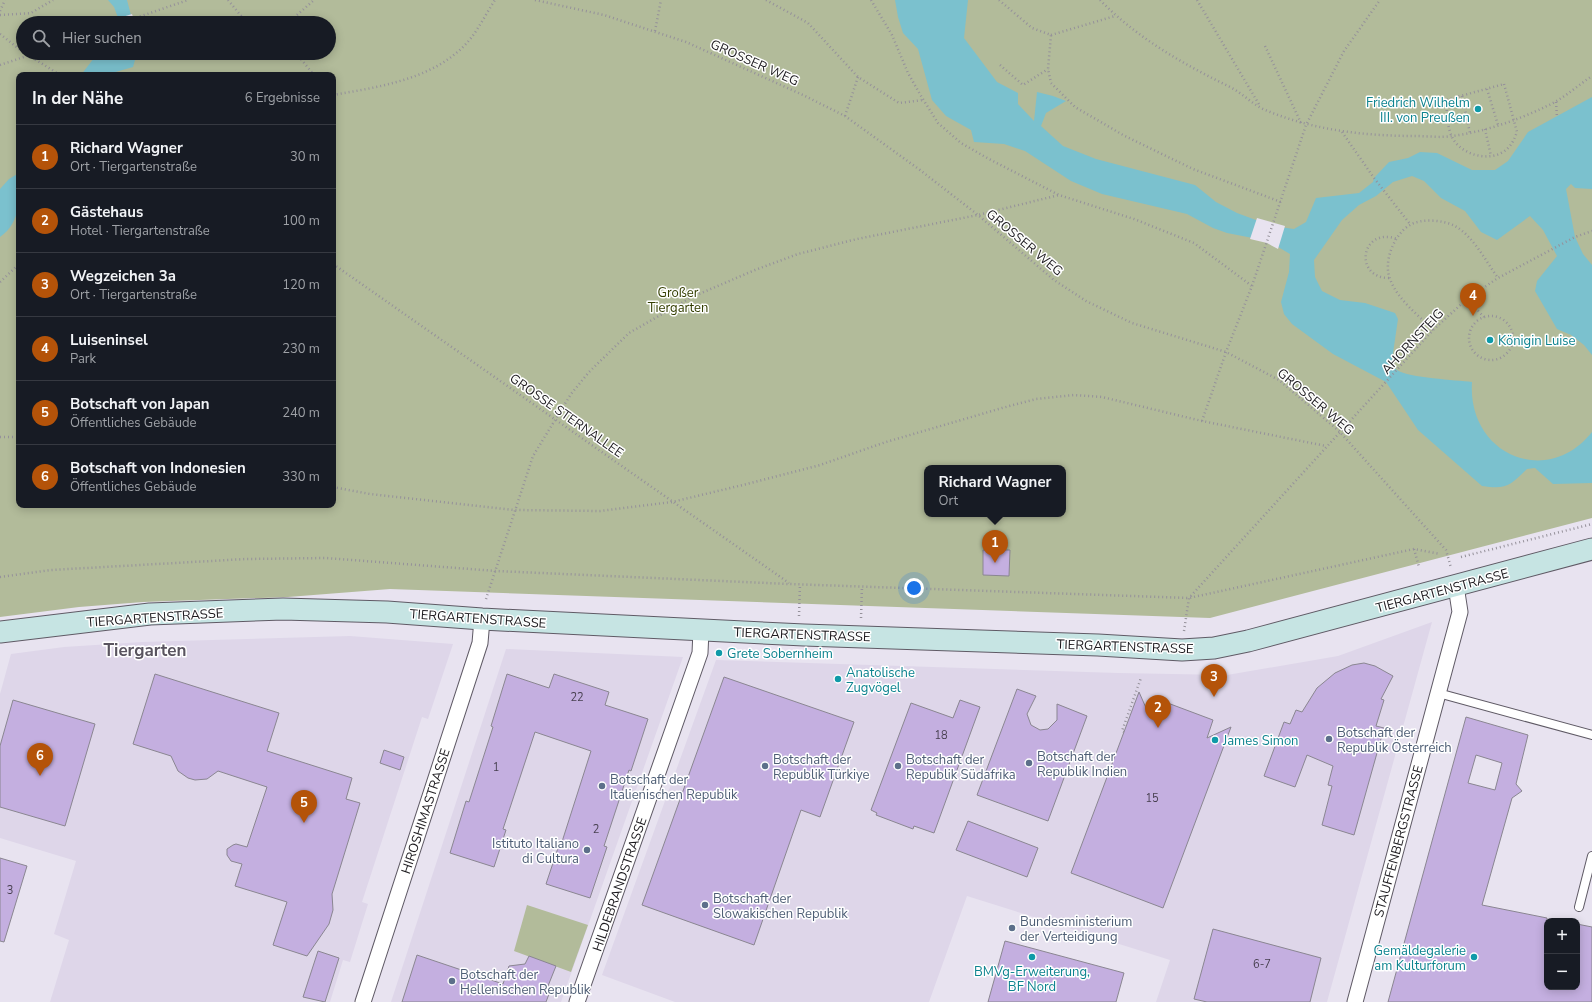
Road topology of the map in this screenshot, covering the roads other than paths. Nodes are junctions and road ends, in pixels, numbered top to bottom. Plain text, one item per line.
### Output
1 (1592, 549) edge
2 (1453, 577) junction
3 (484, 610) junction
4 (701, 630) junction
5 (0, 632) edge
6 (1438, 693) junction
7 (1592, 735) edge
8 (1592, 856) edge
9 (1578, 907) dead end
10 (363, 1002) edge
11 (577, 1002) edge
12 (1355, 1002) edge

1 - 2 main road, TIERGARTENSTRASSE
2 - 4 main road, TIERGARTENSTRASSE
2 - 6 street, STAUFFENBERGSTRASSE
3 - 4 main road, TIERGARTENSTRASSE
3 - 5 main road, TIERGARTENSTRASSE
3 - 10 street, HIROSHIMASTRASSE
4 - 11 street, HILDEBRANDSTRASSE
6 - 7 lane
6 - 12 street, STAUFFENBERGSTRASSE
8 - 9 lane

